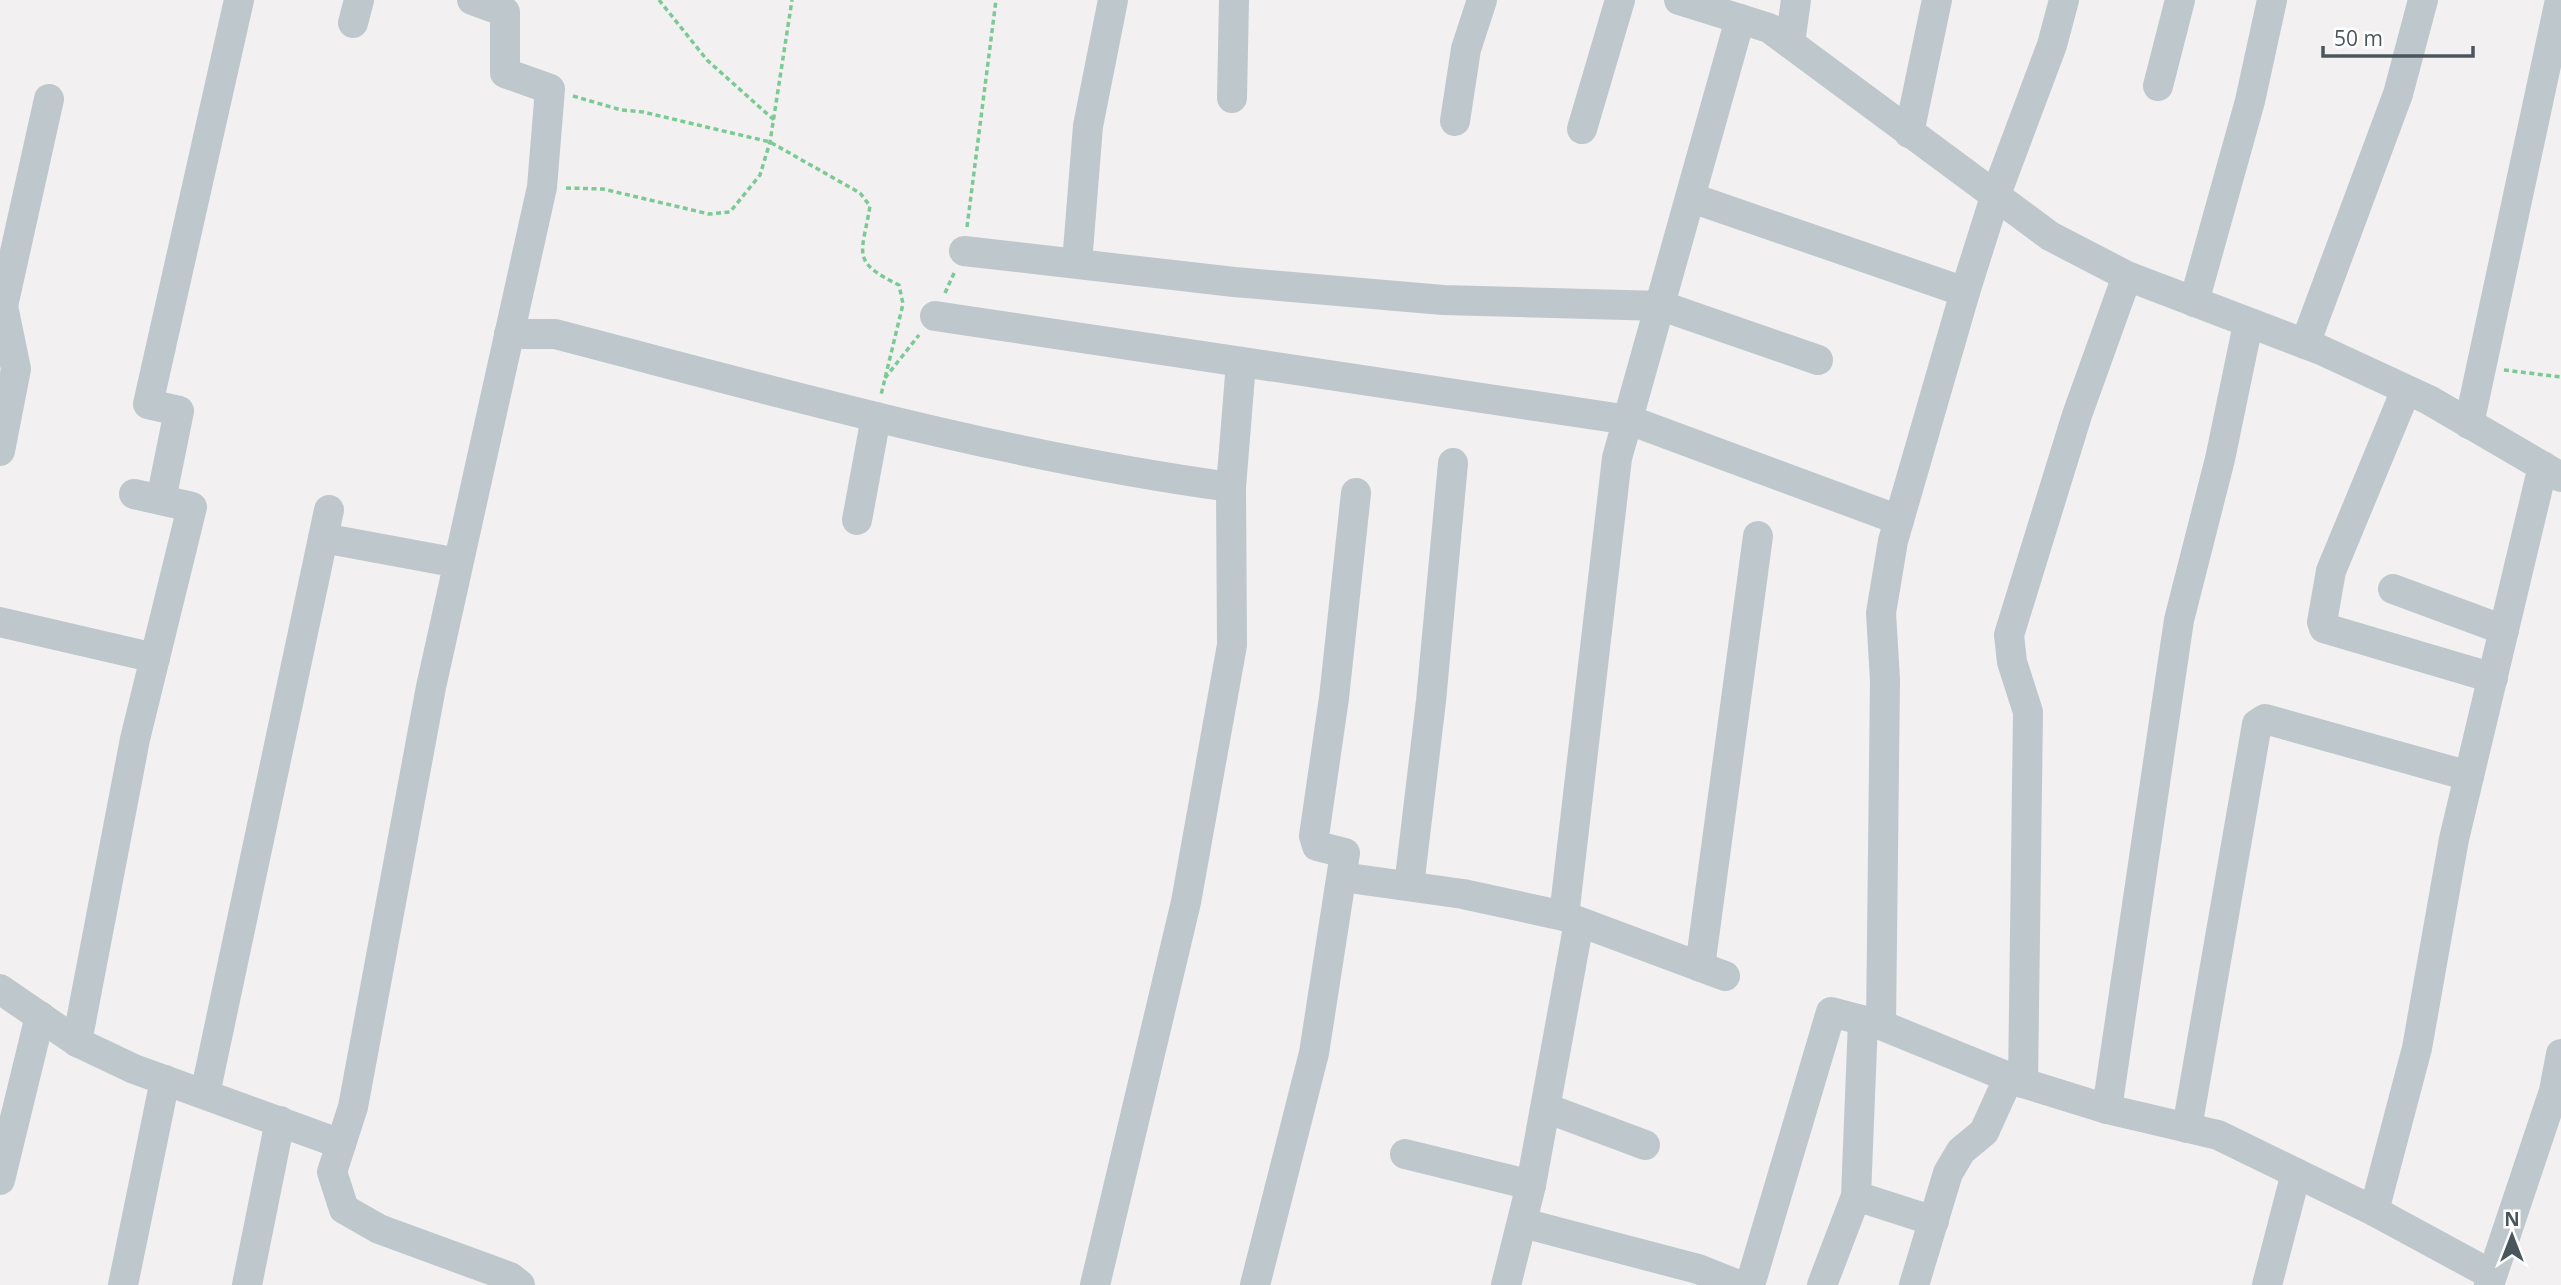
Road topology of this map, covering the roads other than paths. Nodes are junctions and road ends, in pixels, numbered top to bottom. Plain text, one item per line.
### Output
1 (239, 0) edge
2 (472, 0) edge
3 (1113, 0) edge
4 (1234, 0) edge
5 (1482, 0) edge
6 (1620, 0) edge
7 (1679, 0) edge
8 (1796, 0) edge
9 (1937, 0) edge
10 (2064, 0) edge
11 (2180, 0) edge
12 (2272, 0) edge
13 (2423, 0) edge
14 (2560, 0) edge
15 (1740, 19) junction
16 (1790, 43) junction
17 (2553, 74) edge
18 (2158, 86) dead end
19 (1232, 98) dead end
20 (49, 99) dead end
21 (1455, 121) dead end
22 (1582, 129) dead end
23 (1909, 133) junction
24 (1995, 197) junction
25 (1692, 198) junction
26 (964, 251) road end
27 (1077, 263) junction
28 (2127, 276) junction
29 (1965, 292) junction
30 (2194, 302) junction
31 (1662, 306) junction
32 (935, 316) road end
33 (2248, 324) junction
34 (509, 334) junction
35 (2305, 344) junction
36 (1818, 360) dead end
37 (1241, 363) junction
38 (2406, 390) junction
39 (876, 417) junction
40 (1629, 420) junction
41 (2469, 424) junction
42 (0, 451) edge
43 (1453, 463) dead end
44 (2552, 471) edge
45 (1231, 487) junction
46 (1356, 493) dead end
47 (857, 520) dead end
48 (1899, 520) junction
49 (1758, 536) dead end
50 (458, 563) junction
51 (2393, 589) dead end
52 (0, 622) edge
53 (2504, 630) junction
54 (155, 658) junction
55 (2493, 678) junction
56 (2469, 776) junction
57 (1342, 877) junction
58 (1409, 886) junction
59 (1572, 919) junction
60 (0, 989) edge
61 (40, 1016) junction
62 (1872, 1023) junction
63 (77, 1042) junction
64 (2561, 1054) edge
65 (165, 1080) junction
66 (2016, 1080) junction
67 (205, 1094) junction
68 (1546, 1108) junction
69 (2106, 1110) junction
70 (280, 1121) junction
71 (2186, 1128) junction
72 (341, 1144) junction
73 (1645, 1145) dead end
74 (1405, 1154) dead end
75 (2296, 1173) junction
76 (0, 1178) edge
77 (1531, 1185) junction
78 (1856, 1196) junction
79 (2374, 1211) junction
80 (1934, 1221) junction
81 (1523, 1223) junction
82 (2491, 1280) edge
83 (123, 1285) edge
84 (247, 1285) edge
85 (520, 1285) edge
86 (1095, 1285) edge
87 (1255, 1285) edge
88 (1506, 1285) edge
89 (1738, 1285) edge
90 (1750, 1285) edge
91 (1822, 1285) edge
92 (1914, 1285) edge
93 (2267, 1285) edge

1 - 54 street
2 - 34 street
3 - 27 street
4 - 19 street
5 - 21 street
6 - 22 street
7 - 15 street
8 - 16 street
9 - 23 street
10 - 24 street
11 - 18 street
12 - 30 street
13 - 35 street
14 - 17 street
15 - 16 street
15 - 25 street
16 - 23 street
17 - 41 street
20 - 42 street
23 - 24 street
24 - 28 street
24 - 29 street
25 - 29 street
25 - 31 street
26 - 27 street
27 - 31 street
28 - 30 street
28 - 66 street
29 - 48 street
30 - 33 street
31 - 36 street
31 - 40 street
32 - 37 street
33 - 35 street
33 - 69 street
34 - 39 street
34 - 50 street
35 - 38 street
37 - 40 street
37 - 45 street
38 - 41 street
38 - 55 street
39 - 45 street
39 - 47 street
40 - 48 street
40 - 59 street
41 - 44 street
43 - 58 street
44 - 53 street
45 - 86 street
46 - 57 street
48 - 62 street
49 - 59 street
50 - 67 street
50 - 72 street
51 - 53 street
52 - 54 street
53 - 55 street
54 - 63 street
55 - 56 street
56 - 71 street
56 - 79 street
57 - 58 street
57 - 87 street
58 - 59 street
59 - 68 street
60 - 61 street
61 - 63 street
61 - 76 street
62 - 66 street
62 - 78 street
62 - 90 street
63 - 65 street
64 - 82 street
65 - 67 street
65 - 83 street
66 - 69 street
66 - 80 street
67 - 70 street
68 - 73 street
68 - 77 street
69 - 71 street
70 - 72 street
70 - 84 street
71 - 75 street
72 - 85 street
74 - 77 street
75 - 79 street
75 - 93 street
77 - 81 street
78 - 80 street
78 - 91 street
79 - 82 street
80 - 92 street
81 - 88 street
81 - 89 street

